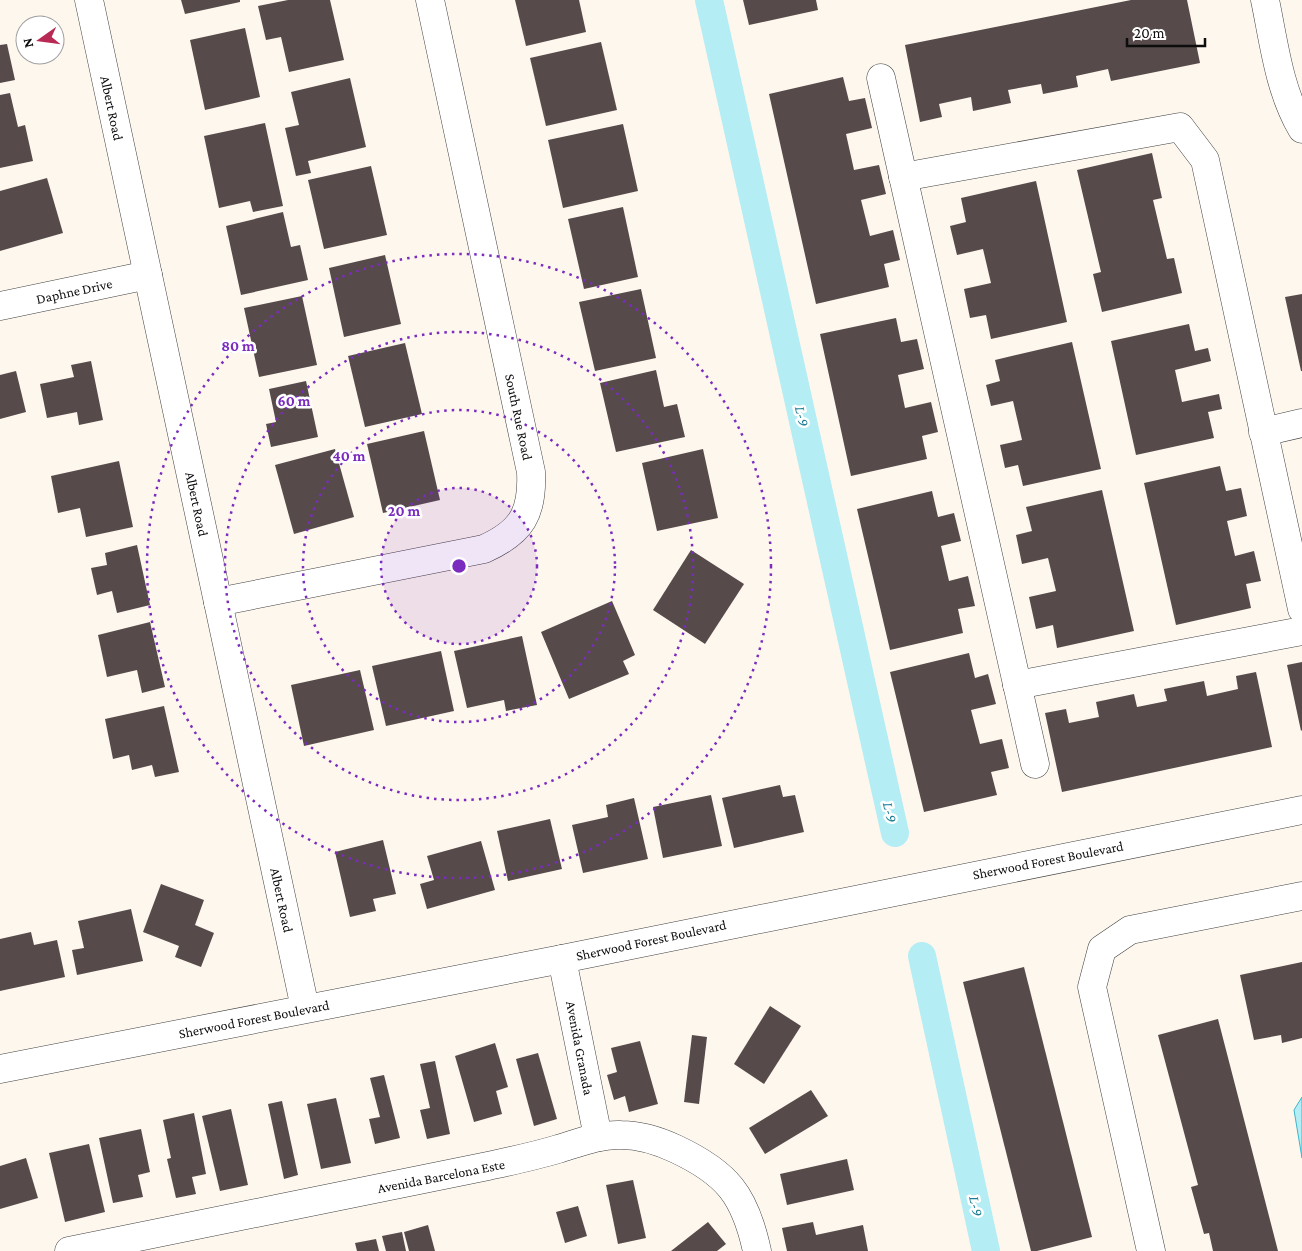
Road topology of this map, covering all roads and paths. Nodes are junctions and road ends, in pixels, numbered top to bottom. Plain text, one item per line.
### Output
1 (89, 0) edge
2 (430, 0) edge
3 (1265, 0) edge
4 (881, 78) dead end
5 (1302, 129) edge
6 (903, 177) junction
7 (148, 275) junction
8 (0, 306) edge
9 (1302, 423) edge
10 (1264, 432) junction
11 (218, 602) junction
12 (1302, 609) edge
13 (1302, 631) edge
14 (1017, 685) junction
15 (1035, 764) dead end
16 (1302, 810) edge
17 (1302, 896) edge
18 (562, 959) junction
19 (305, 1008) junction
20 (0, 1069) edge
21 (598, 1138) junction
22 (69, 1251) edge
23 (757, 1251) edge
24 (1151, 1251) edge

1 - 7 street, Albert Road
2 - 11 street, South Rue Road
3 - 5 street
4 - 6 street
6 - 10 street
6 - 14 street
7 - 8 street, Daphne Drive
7 - 11 street, Albert Road
9 - 10 street
10 - 12 street
11 - 19 street, Albert Road
13 - 14 street
14 - 15 street
16 - 18 street, Sherwood Forest Boulevard
17 - 24 street
18 - 19 street, Sherwood Forest Boulevard
18 - 21 street, Avenida Granada
19 - 20 street, Sherwood Forest Boulevard
21 - 22 street, Avenida Barcelona Este
21 - 23 street, Avenida Barcelona Este

